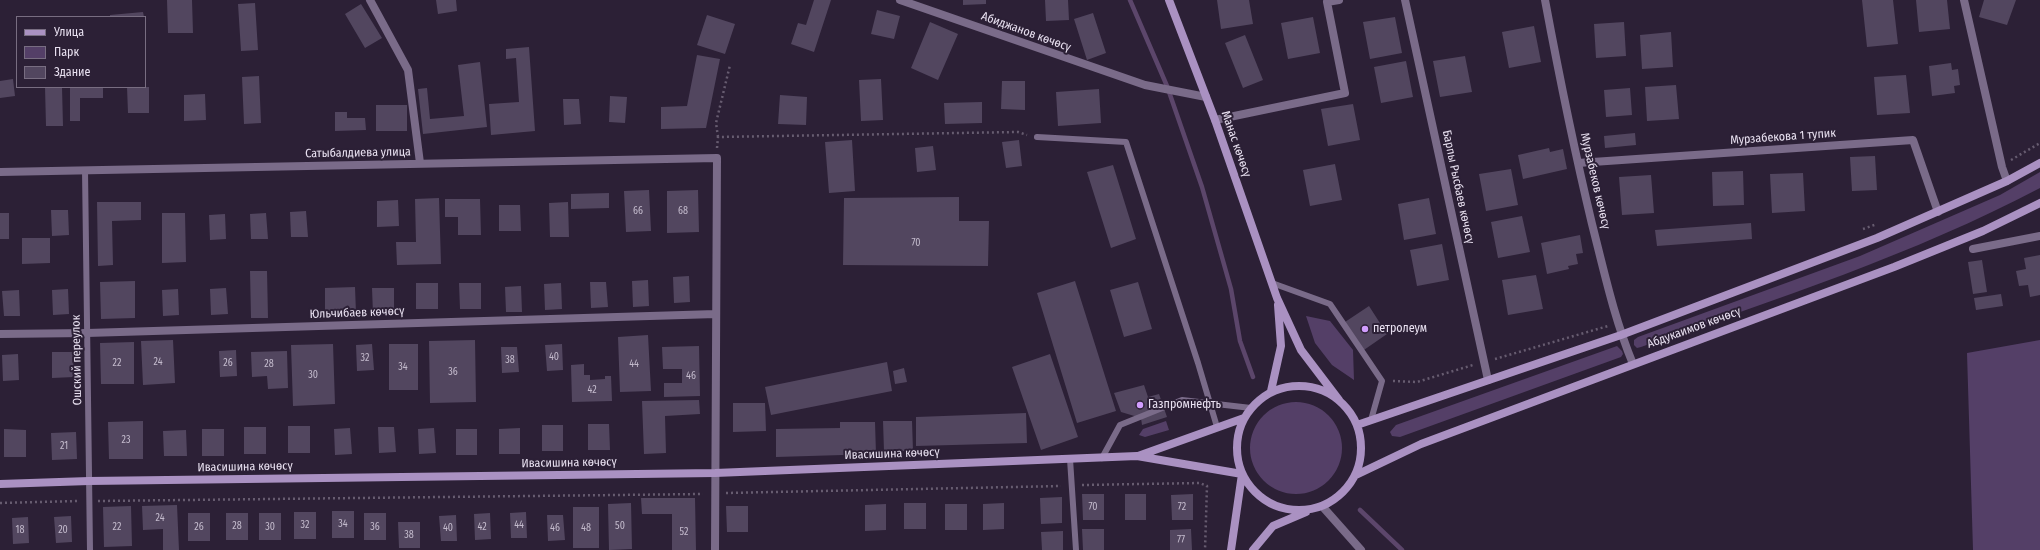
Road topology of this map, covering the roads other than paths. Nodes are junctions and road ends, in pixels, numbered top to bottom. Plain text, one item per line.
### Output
1 (370, 0) edge
2 (900, 0) edge
3 (1169, 0) edge
4 (1339, 0) edge
5 (1405, 0) edge
6 (1545, 0) edge
7 (1964, 0) edge
8 (1206, 97) junction
9 (1215, 120) junction
10 (1037, 138) road end
11 (420, 163) junction
12 (1578, 163) junction
13 (2040, 163) edge
14 (85, 170) junction
15 (0, 172) edge
16 (2007, 181) junction
17 (2040, 203) edge
18 (1938, 212) junction
19 (2040, 236) edge
20 (1973, 249) dead end
21 (1272, 283) junction
22 (1277, 298) junction
23 (716, 314) junction
24 (87, 333) junction
25 (0, 334) edge
26 (1621, 335) junction
27 (1633, 364) junction
28 (1488, 380) junction
29 (1271, 392) junction
30 (1339, 400) junction
31 (1210, 404) junction
32 (1251, 408) junction
33 (1244, 418) junction
34 (1371, 420) junction
35 (1357, 425) junction
36 (1217, 427) junction
37 (1137, 456) junction
38 (1102, 458) junction
39 (1070, 459) junction
40 (715, 473) junction
41 (1242, 474) junction
42 (1356, 475) junction
43 (89, 481) junction
44 (0, 484) edge
45 (1322, 506) junction
46 (1311, 510) junction
47 (90, 550) edge
48 (715, 550) edge
49 (1076, 550) edge
50 (1231, 550) edge
51 (1254, 550) edge
52 (1361, 550) edge

1 - 11 street
2 - 8 street, Абиджанов көчөсү
3 - 8 main road, Манас көчөсү
4 - 9 street
5 - 28 street, Барпы Рысбаев көчөсү
6 - 12 street, Мурзабеков көчөсү
7 - 16 street
8 - 9 main road, Манас көчөсү
9 - 21 main road, Манас көчөсү
10 - 31 lane
11 - 14 street, Сатыбалдиева улица
11 - 23 street, Сатыбалдиева улица
12 - 18 street, Мурзабекова 1 тупик
12 - 26 street, Мурзабеков көчөсү
13 - 16 main road, Абдукаимов көчөсү
14 - 15 street, Сатыбалдиева улица
14 - 24 lane, Ошский переулок
16 - 18 main road, Абдукаимов көчөсү
17 - 27 main road, Абдукаимов көчөсү
18 - 26 main road, Абдукаимов көчөсү
19 - 20 street
21 - 22 main road, Манас көчөсү
21 - 34 lane
22 - 29 main road
22 - 30 main road
23 - 24 street, Юльчибаев көчөсү
23 - 40 street
24 - 25 street, Юльчибаев көчөсү
24 - 43 lane, Ошский переулок
26 - 27 street, Мурзабеков көчөсү
26 - 28 main road, Абдукаимов көчөсү
27 - 42 main road, Абдукаимов көчөсү
28 - 34 main road, Абдукаимов көчөсү
29 - 30 main road
29 - 32 main road
30 - 35 main road
31 - 32 lane
31 - 36 lane
31 - 38 lane
32 - 33 main road
33 - 36 main road
33 - 41 main road
34 - 35 main road, Абдукаимов көчөсү
35 - 42 main road
36 - 37 main road
37 - 38 main road, Ивасишина көчөсү
37 - 41 main road
38 - 39 main road, Ивасишина көчөсү
39 - 40 main road, Ивасишина көчөсү
39 - 49 lane
40 - 43 main road, Ивасишина көчөсү
40 - 48 street
41 - 46 main road
41 - 50 main road
42 - 45 main road
43 - 44 main road, Ивасишина көчөсү
43 - 47 lane, Ошский переулок
45 - 46 main road
45 - 52 street
46 - 51 main road

